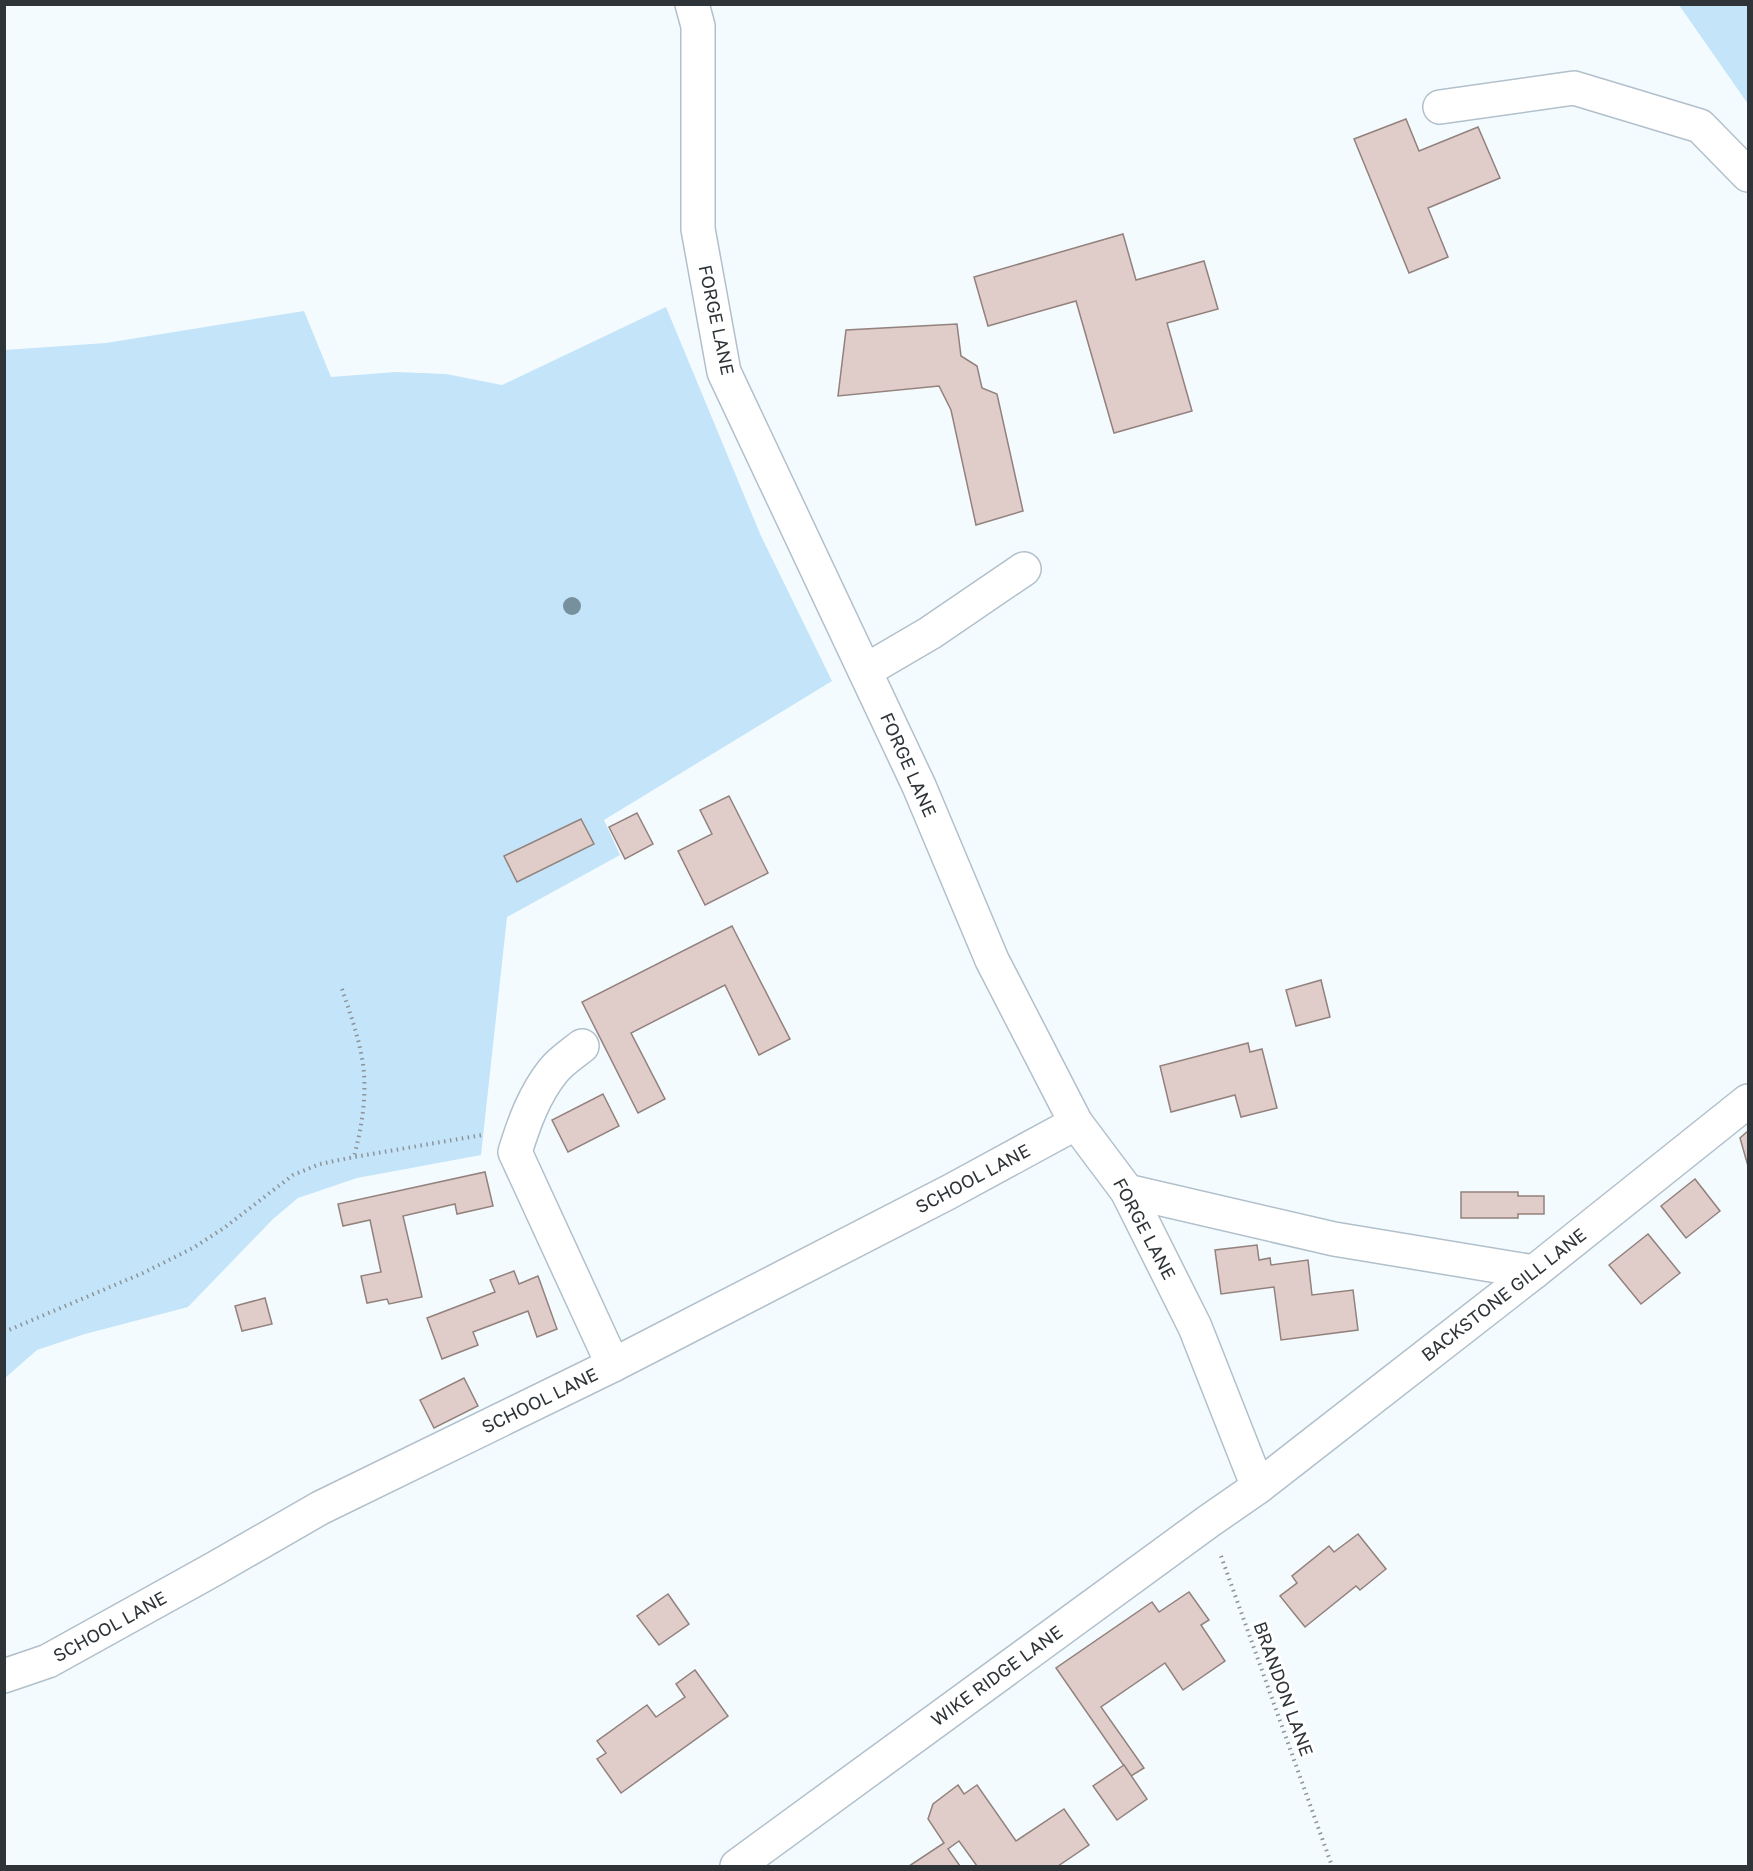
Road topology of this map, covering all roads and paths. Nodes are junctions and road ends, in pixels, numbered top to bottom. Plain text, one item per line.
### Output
1 (692, 4) edge
2 (1440, 107) dead end
3 (1749, 176) edge
4 (1024, 569) dead end
5 (865, 671) junction
6 (342, 989) dead end
7 (582, 1046) dead end
8 (1749, 1101) edge
9 (1076, 1123) junction
10 (484, 1134) dead end
11 (354, 1156) junction
12 (1127, 1191) junction
13 (1534, 1272) junction
14 (4, 1332) edge
15 (613, 1365) junction
16 (1258, 1487) junction
17 (1209, 1521) junction
18 (4, 1676) edge
19 (737, 1866) edge
20 (1332, 1866) edge

1 - 5 street, FORGE LANE
2 - 3 street
4 - 5 street
5 - 9 street, FORGE LANE
6 - 11 path
7 - 15 street
8 - 13 street, BACKSTONE GILL LANE
9 - 12 street, FORGE LANE
9 - 15 street, SCHOOL LANE
10 - 11 path
11 - 14 path
12 - 13 street
12 - 16 street, FORGE LANE
13 - 16 street, BACKSTONE GILL LANE
15 - 18 street, SCHOOL LANE
16 - 17 street, WIKE RIDGE LANE
17 - 19 street, WIKE RIDGE LANE
17 - 20 path, BRANDON LANE

